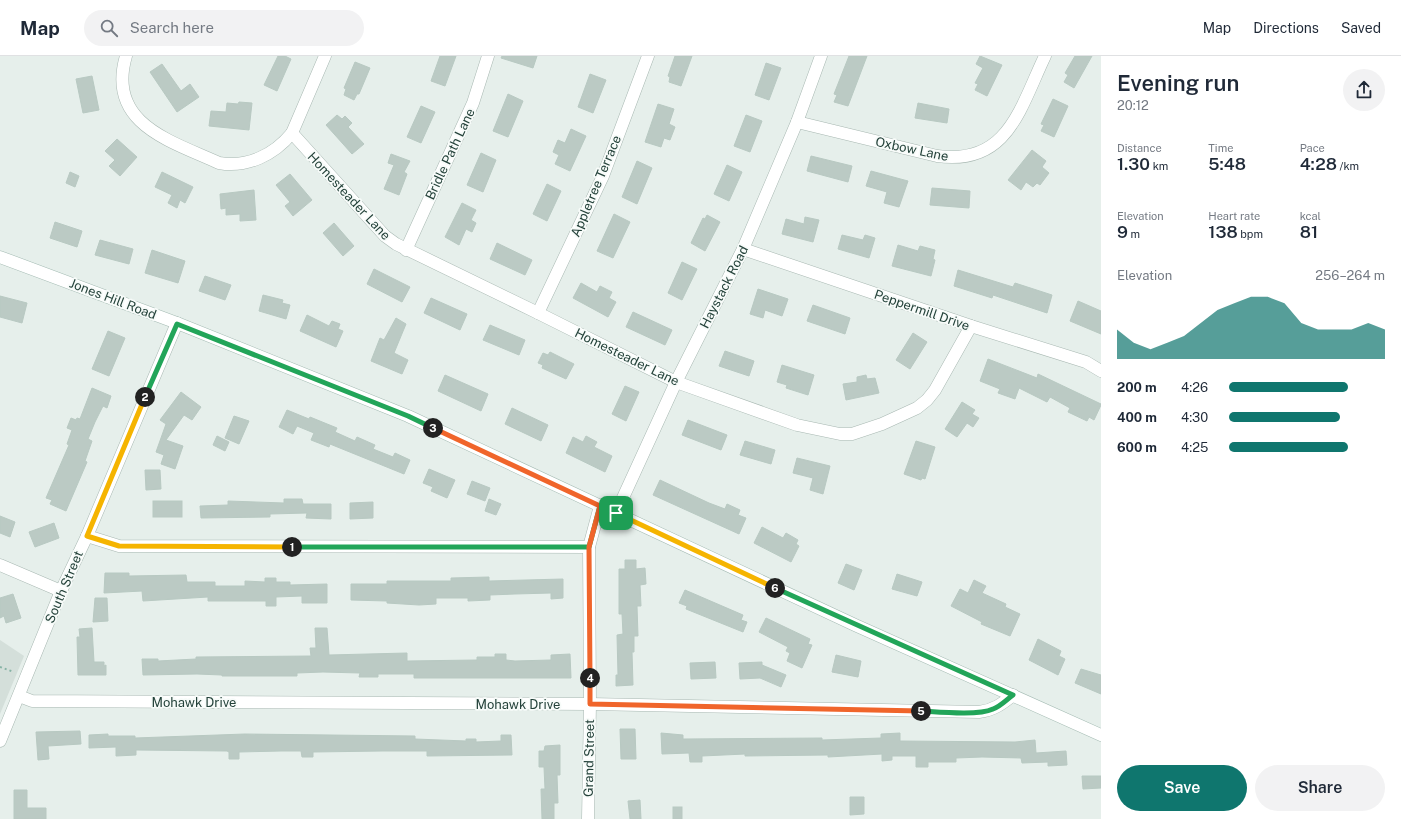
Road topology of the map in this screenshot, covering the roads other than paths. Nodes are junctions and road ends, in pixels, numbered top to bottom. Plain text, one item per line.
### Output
1 (126, 56) edge
2 (325, 56) edge
3 (488, 56) edge
4 (648, 56) edge
5 (821, 56) edge
6 (1044, 56) edge
7 (797, 122) junction
8 (292, 133) junction
9 (743, 249) junction
10 (406, 250) junction
11 (0, 257) edge
12 (538, 313) junction
13 (177, 324) junction
14 (971, 326) junction
15 (1101, 371) edge
16 (676, 382) junction
17 (600, 506) junction
18 (616, 513) junction
19 (87, 536) junction
20 (589, 547) junction
21 (0, 565) edge
22 (61, 591) junction
23 (1013, 695) junction
24 (19, 696) junction
25 (590, 704) junction
26 (1101, 735) edge
27 (0, 740) edge
28 (588, 819) edge

1 - 8 street
2 - 8 street
3 - 10 street, Bridle Path Lane
4 - 12 street, Appletree Terrace
5 - 7 street, Haystack Road
6 - 7 street, Oxbow Lane
7 - 9 street, Haystack Road
8 - 10 street, Homesteader Lane
9 - 14 street, Peppermill Drive
9 - 16 street, Haystack Road
10 - 12 street, Homesteader Lane
11 - 13 street, Jones Hill Road
12 - 16 street, Homesteader Lane
13 - 17 street, Jones Hill Road
13 - 19 street, South Street
14 - 15 street, Peppermill Drive
14 - 16 street, Homesteader Lane
16 - 18 street, Haystack Road
17 - 18 street, Jones Hill Road
17 - 20 street, Grand Street
18 - 23 street, Jones Hill Road
19 - 20 street
19 - 22 street, South Street
20 - 25 street, Grand Street
21 - 22 street
22 - 24 street, South Street
23 - 25 street, Mohawk Drive
23 - 26 street, Jones Hill Road
24 - 25 street, Mohawk Drive
24 - 27 street, South Street
25 - 28 street, Grand Street

